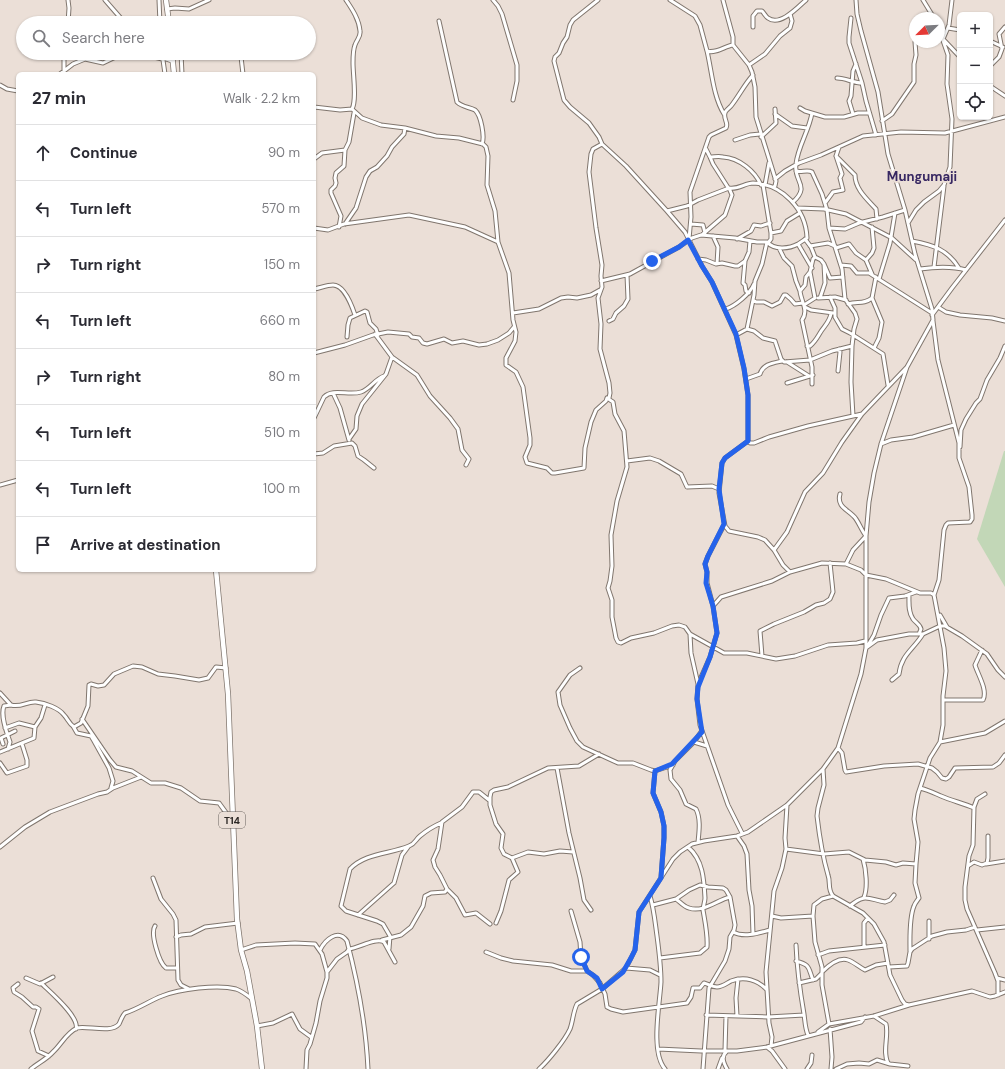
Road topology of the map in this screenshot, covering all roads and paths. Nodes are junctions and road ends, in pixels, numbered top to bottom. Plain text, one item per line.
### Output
1 (68, 0) edge
2 (105, 0) edge
3 (159, 0) edge
4 (166, 0) edge
5 (209, 0) edge
6 (346, 0) edge
7 (493, 0) edge
8 (598, 0) edge
9 (670, 0) edge
10 (723, 0) edge
11 (806, 0) edge
12 (856, 0) edge
13 (922, 0) edge
14 (952, 0) edge
15 (167, 9) junction
16 (930, 12) edge
17 (790, 14) junction
18 (68, 16) edge
19 (119, 16) edge
20 (160, 16) edge
21 (168, 16) edge
22 (851, 18) dead end
23 (438, 21) dead end
24 (753, 27) dead end
25 (1005, 27) edge
26 (948, 28) junction
27 (957, 30) edge
28 (945, 35) edge
29 (945, 41) edge
30 (993, 42) edge
31 (733, 45) junction
32 (945, 45) edge
33 (1003, 47) junction
34 (915, 48) edge
35 (708, 51) junction
36 (957, 54) edge
37 (64, 60) edge
38 (83, 60) edge
39 (90, 60) edge
40 (109, 60) edge
41 (163, 60) edge
42 (168, 60) edge
43 (181, 60) edge
44 (241, 60) edge
45 (173, 62) joint
46 (993, 63) edge
47 (856, 64) junction
48 (749, 66) junction
49 (64, 71) joint
50 (165, 72) edge
51 (174, 72) edge
52 (182, 72) edge
53 (243, 72) edge
54 (753, 75) junction
55 (837, 78) dead end
56 (852, 82) junction
57 (862, 82) junction
58 (0, 85) edge
59 (993, 88) edge
60 (16, 91) edge
61 (1005, 96) edge
62 (513, 100) dead end
63 (316, 106) edge
64 (800, 108) dead end
65 (352, 109) junction
66 (775, 110) dead end
67 (354, 113) junction
68 (812, 113) junction
69 (869, 113) junction
70 (724, 114) junction
71 (775, 114) junction
72 (853, 114) junction
73 (1005, 117) edge
74 (882, 121) junction
75 (405, 128) junction
76 (807, 128) junction
77 (952, 132) junction
78 (884, 134) junction
79 (876, 135) junction
80 (761, 136) junction
81 (735, 140) dead end
82 (482, 144) junction
83 (602, 144) junction
84 (839, 147) junction
85 (706, 149) junction
86 (345, 150) junction
87 (836, 156) junction
88 (710, 157) junction
89 (316, 158) edge
90 (769, 162) junction
91 (796, 165) junction
92 (796, 170) junction
93 (775, 179) junction
94 (763, 185) junction
95 (944, 185) junction
96 (773, 187) junction
97 (729, 189) junction
98 (793, 202) junction
99 (690, 203) junction
100 (825, 203) junction
101 (798, 208) junction
102 (827, 210) junction
103 (905, 210) junction
104 (667, 211) junction
105 (800, 213) junction
106 (895, 213) junction
107 (877, 219) junction
108 (1005, 220) edge
109 (863, 222) junction
110 (770, 223) junction
111 (908, 223) junction
112 (344, 224) junction
113 (691, 224) junction
114 (339, 227) junction
115 (872, 227) junction
116 (316, 228) edge
117 (829, 228) junction
118 (705, 233) junction
119 (772, 233) junction
120 (701, 235) junction
121 (713, 236) junction
122 (736, 238) junction
123 (892, 238) junction
124 (805, 239) junction
125 (688, 240) junction
126 (750, 241) junction
127 (912, 241) junction
128 (498, 242) junction
129 (768, 242) junction
130 (798, 244) junction
131 (810, 246) junction
132 (835, 247) junction
133 (936, 247) junction
134 (779, 248) junction
135 (815, 257) junction
136 (698, 259) junction
137 (866, 260) junction
138 (745, 261) junction
139 (917, 261) junction
140 (717, 264) junction
141 (824, 264) junction
142 (841, 265) junction
143 (934, 267) junction
144 (812, 268) junction
145 (959, 268) junction
146 (920, 269) junction
147 (966, 270) junction
148 (810, 272) junction
149 (627, 275) junction
150 (843, 277) junction
151 (876, 277) junction
152 (602, 281) junction
153 (755, 281) junction
154 (316, 288) edge
155 (600, 290) junction
156 (800, 291) junction
157 (749, 293) junction
158 (830, 297) junction
159 (820, 298) junction
160 (872, 298) junction
161 (815, 299) junction
162 (753, 300) junction
163 (846, 300) junction
164 (848, 304) junction
165 (804, 305) junction
166 (938, 307) junction
167 (726, 309) junction
168 (513, 313) junction
169 (832, 314) junction
170 (355, 315) junction
171 (933, 316) junction
172 (609, 321) dead end
173 (1005, 321) edge
174 (514, 327) junction
175 (747, 329) junction
176 (377, 334) junction
177 (736, 334) junction
178 (853, 335) junction
179 (347, 337) dead end
180 (806, 346) junction
181 (852, 346) junction
182 (1005, 346) edge
183 (874, 348) junction
184 (839, 349) junction
185 (316, 353) edge
186 (392, 357) junction
187 (810, 360) junction
188 (782, 361) junction
189 (787, 362) junction
190 (907, 368) junction
191 (838, 371) dead end
192 (385, 375) junction
193 (813, 375) junction
194 (808, 376) junction
195 (746, 379) junction
196 (787, 384) dead end
197 (812, 384) dead end
198 (888, 386) junction
199 (332, 393) junction
200 (607, 398) junction
201 (316, 414) edge
202 (862, 414) junction
203 (853, 416) junction
204 (954, 425) junction
205 (349, 439) junction
206 (748, 441) junction
207 (347, 444) junction
208 (881, 444) junction
209 (316, 454) edge
210 (959, 454) junction
211 (627, 461) junction
212 (466, 465) dead end
213 (374, 468) dead end
214 (16, 481) edge
215 (0, 485) edge
216 (719, 489) junction
217 (840, 494) dead end
218 (724, 524) junction
219 (866, 536) junction
220 (774, 550) junction
221 (830, 562) junction
222 (846, 564) junction
223 (216, 572) edge
224 (790, 572) junction
225 (866, 575) junction
226 (916, 592) junction
227 (908, 595) junction
228 (934, 595) junction
229 (713, 606) junction
230 (938, 610) junction
231 (940, 626) junction
232 (947, 627) junction
233 (690, 634) junction
234 (921, 634) junction
235 (866, 641) junction
236 (712, 646) junction
237 (866, 648) junction
238 (982, 650) junction
239 (762, 656) junction
240 (226, 668) junction
241 (580, 668) dead end
242 (1005, 677) edge
243 (892, 680) dead end
244 (698, 684) junction
245 (0, 693) edge
246 (943, 700) junction
247 (11, 705) junction
248 (45, 705) junction
249 (1, 711) edge
250 (82, 720) junction
251 (1005, 722) edge
252 (73, 726) junction
253 (36, 727) junction
254 (5, 728) junction
255 (15, 731) dead end
256 (702, 732) junction
257 (8, 734) junction
258 (10, 742) junction
259 (694, 742) junction
260 (940, 742) junction
261 (3, 744) dead end
262 (22, 744) junction
263 (707, 746) junction
264 (13, 747) junction
265 (838, 748) junction
266 (8, 749) junction
267 (0, 752) edge
268 (599, 754) junction
269 (1005, 755) edge
270 (0, 763) edge
271 (672, 764) junction
272 (927, 766) junction
273 (557, 768) junction
274 (824, 769) junction
275 (655, 771) junction
276 (141, 777) junction
277 (920, 788) junction
278 (110, 789) junction
279 (985, 794) dead end
280 (489, 800) junction
281 (786, 805) junction
282 (974, 808) junction
283 (232, 817) junction
284 (441, 823) junction
285 (742, 833) junction
286 (737, 836) junction
287 (988, 836) dead end
288 (698, 842) junction
289 (0, 847) edge
290 (408, 847) junction
291 (688, 847) junction
292 (786, 849) junction
293 (574, 852) junction
294 (824, 854) junction
295 (512, 858) junction
296 (863, 859) junction
297 (1005, 861) edge
298 (916, 864) junction
299 (986, 864) junction
300 (968, 866) junction
301 (153, 878) dead end
302 (661, 878) junction
303 (702, 886) junction
304 (447, 889) junction
305 (894, 895) dead end
306 (650, 896) junction
307 (831, 896) junction
308 (730, 897) junction
309 (864, 897) junction
310 (676, 899) junction
311 (653, 906) junction
312 (850, 906) junction
313 (703, 908) junction
314 (592, 910) dead end
315 (572, 911) dead end
316 (358, 915) junction
317 (772, 916) junction
318 (813, 916) junction
319 (868, 918) junction
320 (929, 921) dead end
321 (496, 923) dead end
322 (238, 924) junction
323 (490, 924) dead end
324 (155, 926) dead end
325 (1005, 927) edge
326 (976, 928) junction
327 (770, 930) junction
328 (733, 932) junction
329 (753, 934) junction
330 (176, 937) junction
331 (391, 939) junction
332 (929, 939) junction
333 (326, 940) junction
334 (382, 940) junction
335 (316, 944) junction
336 (796, 945) dead end
337 (885, 945) junction
338 (864, 947) junction
339 (349, 949) junction
340 (389, 949) junction
341 (241, 950) junction
342 (320, 950) junction
343 (910, 951) junction
344 (486, 952) dead end
345 (818, 955) junction
346 (660, 958) junction
347 (796, 961) junction
348 (395, 962) dead end
349 (889, 965) junction
350 (177, 968) junction
351 (626, 968) junction
352 (587, 971) junction
353 (327, 972) junction
354 (822, 972) junction
355 (660, 975) junction
356 (53, 977) dead end
357 (26, 978) dead end
358 (997, 978) junction
359 (738, 979) junction
360 (813, 980) junction
361 (1005, 980) edge
362 (42, 983) junction
363 (799, 983) junction
364 (18, 984) dead end
365 (710, 986) junction
366 (190, 989) junction
367 (602, 989) junction
368 (767, 990) junction
369 (1005, 992) edge
370 (998, 995) junction
371 (252, 999) junction
372 (909, 1005) junction
373 (658, 1007) junction
374 (706, 1015) junction
375 (804, 1015) junction
376 (726, 1016) junction
377 (737, 1016) junction
378 (874, 1016) junction
379 (768, 1017) junction
380 (865, 1017) junction
381 (829, 1024) junction
382 (257, 1026) junction
383 (76, 1029) junction
384 (830, 1030) junction
385 (816, 1033) junction
386 (808, 1035) junction
387 (311, 1037) junction
388 (769, 1046) junction
389 (658, 1049) junction
390 (705, 1051) junction
391 (726, 1051) junction
392 (812, 1055) dead end
393 (49, 1056) junction
394 (723, 1057) junction
395 (888, 1063) junction
396 (908, 1066) dead end
397 (31, 1069) edge
398 (262, 1069) edge
399 (306, 1069) edge
400 (368, 1069) edge
401 (538, 1069) edge
402 (665, 1069) edge
403 (703, 1069) edge
404 (718, 1069) edge
405 (727, 1069) edge
406 (785, 1069) edge
407 (807, 1069) edge
408 (831, 1069) edge
409 (836, 1069) edge

1 - 18 street
2 - 19 street
3 - 20 street
4 - 15 highway
5 - 15 street
6 - 65 street
7 - 62 street
8 - 83 street
9 - 35 street
10 - 31 street
11 - 17 street
12 - 74 street
13 - 16 street
14 - 26 street
15 - 21 highway
17 - 24 street
17 - 48 street
22 - 47 street
23 - 82 street
25 - 33 street
26 - 27 street
26 - 28 street
29 - 36 street
30 - 33 street
31 - 35 street
31 - 48 street
32 - 77 street
33 - 46 street
34 - 74 street
35 - 70 street
37 - 49 street
38 - 49 street
39 - 40 street
41 - 50 street
42 - 45 street
43 - 52 street
44 - 53 street
45 - 51 highway
47 - 56 street
47 - 57 street
48 - 54 street
54 - 70 street
54 - 80 street
55 - 56 street
56 - 57 street
56 - 72 street
57 - 69 street
58 - 60 street
59 - 61 street
63 - 65 street
64 - 68 street
65 - 67 street
66 - 71 street
67 - 75 street
67 - 86 street
68 - 72 street
68 - 76 street
69 - 72 street
69 - 79 street
70 - 85 street
71 - 76 street
71 - 80 street
73 - 77 street
74 - 78 street
75 - 82 street
75 - 112 street
76 - 91 street
77 - 78 street
77 - 95 street
78 - 79 street
78 - 103 street
79 - 84 street
80 - 81 street
80 - 90 street
82 - 128 street
83 - 104 street
83 - 152 street
84 - 87 street
84 - 91 street
85 - 88 street
85 - 99 street
86 - 89 street
86 - 114 street
87 - 100 street
87 - 107 street
88 - 94 street
88 - 97 street
90 - 93 street
90 - 94 street
91 - 92 street
91 - 93 street
92 - 98 street
92 - 100 street
93 - 96 street
94 - 96 street
94 - 97 street
94 - 110 street
95 - 111 street
95 - 133 street
96 - 98 street
97 - 99 street
97 - 118 street
98 - 101 street
99 - 104 street
99 - 113 street
100 - 102 street
101 - 102 street
101 - 105 street
102 - 109 street
102 - 117 street
103 - 106 street
103 - 111 street
104 - 125 street
105 - 119 street
105 - 124 street
106 - 107 street
106 - 123 street
107 - 109 street
108 - 147 street
109 - 115 street
109 - 117 street
110 - 119 street
110 - 122 street
111 - 127 street
112 - 114 street
112 - 128 street
113 - 118 street
113 - 125 street
114 - 116 street
115 - 123 street
115 - 137 street
117 - 132 street
118 - 120 street
119 - 129 street
120 - 121 street
120 - 125 street
121 - 122 street
121 - 140 street
122 - 126 street
123 - 139 street
123 - 151 street
124 - 130 street
124 - 131 street
125 - 136 street
125 - 149 street
126 - 129 street
126 - 138 street
127 - 133 street
127 - 139 street
128 - 168 street
129 - 134 street
129 - 153 street
130 - 134 street
130 - 144 street
131 - 132 street
131 - 135 street
132 - 137 street
132 - 142 street
133 - 143 street
133 - 145 street
134 - 156 street
135 - 141 street
135 - 144 street
136 - 140 street
136 - 167 street
137 - 151 street
138 - 140 street
138 - 157 street
139 - 146 street
141 - 150 street
141 - 159 street
142 - 150 street
142 - 151 street
143 - 145 street
143 - 146 street
144 - 148 street
145 - 147 street
146 - 171 street
147 - 166 street
148 - 156 street
148 - 161 street
149 - 152 street
149 - 172 street
150 - 163 street
151 - 160 street
151 - 171 street
152 - 155 street
153 - 157 street
153 - 162 street
154 - 170 street
155 - 168 street
155 - 200 street
156 - 165 street
157 - 167 street
158 - 159 street
158 - 163 street
158 - 169 street
159 - 161 street
160 - 164 street
160 - 183 street
161 - 165 street
162 - 165 street
162 - 175 street
163 - 164 street
164 - 178 street
165 - 169 street
165 - 180 street
166 - 171 street
166 - 173 street
167 - 177 street
168 - 174 street
169 - 178 street
169 - 180 street
170 - 176 street
170 - 179 street
171 - 190 street
171 - 204 street
174 - 176 street
174 - 200 street
175 - 177 street
175 - 188 street
176 - 185 street
176 - 186 street
177 - 195 street
178 - 181 street
178 - 183 street
180 - 187 street
181 - 184 street
181 - 203 street
182 - 210 street
183 - 198 street
184 - 187 street
184 - 191 street
186 - 192 street
186 - 212 street
187 - 189 street
187 - 193 street
188 - 189 street
188 - 195 street
189 - 194 street
190 - 198 street
190 - 208 street
192 - 199 street
192 - 205 street
193 - 194 street
193 - 197 street
194 - 196 street
195 - 206 street
198 - 202 street
199 - 201 street
199 - 205 street
200 - 211 street
202 - 203 street
202 - 220 street
203 - 206 street
204 - 208 street
204 - 210 street
205 - 207 street
206 - 216 street
207 - 209 street
207 - 213 street
208 - 219 street
210 - 228 street
211 - 216 street
211 - 233 street
214 - 215 street
216 - 218 street
217 - 219 street
218 - 220 street
218 - 229 street
219 - 222 street
219 - 225 street
220 - 224 street
221 - 222 street
221 - 224 street
221 - 239 street
222 - 225 street
223 - 240 highway, T14
224 - 229 street
225 - 226 street
225 - 235 street
226 - 227 street
226 - 228 street
227 - 234 street
227 - 237 street
228 - 230 street
229 - 236 street
230 - 231 street
230 - 232 street
231 - 232 street
231 - 234 street
231 - 246 street
232 - 238 street
233 - 236 street
233 - 244 street
234 - 237 street
234 - 243 street
235 - 237 street
235 - 239 street
236 - 239 street
236 - 244 street
237 - 265 street
238 - 242 street
238 - 246 street
240 - 250 street
240 - 283 highway, T14
241 - 268 street
244 - 256 street
245 - 247 street
246 - 260 street
247 - 248 street
247 - 249 street
248 - 252 street
248 - 253 street
249 - 254 street
250 - 252 street
250 - 276 street
251 - 260 street
252 - 278 street
253 - 254 street
253 - 262 street
254 - 257 street
255 - 257 street
256 - 259 street
256 - 263 street
257 - 258 street
257 - 261 street
258 - 264 street
258 - 266 street
259 - 263 street
259 - 271 street
260 - 272 street
262 - 264 street
262 - 270 street
263 - 285 street
264 - 266 street
265 - 272 street
265 - 274 street
266 - 267 street
268 - 273 street
268 - 275 street
269 - 272 street
271 - 275 street
271 - 288 street
272 - 277 street
273 - 280 street
273 - 293 street
274 - 281 street
274 - 294 street
275 - 302 street
276 - 278 street
276 - 283 street
277 - 282 street
277 - 298 street
278 - 289 street
279 - 282 street
280 - 284 street
280 - 295 street
281 - 285 street
281 - 292 street
282 - 300 street
283 - 322 highway, T14
284 - 290 street
284 - 304 street
285 - 286 street
286 - 288 street
286 - 329 street
287 - 299 street
288 - 291 street
290 - 316 street
290 - 316 street
291 - 302 street
291 - 303 street
292 - 294 street
292 - 317 street
293 - 295 street
293 - 314 street
294 - 296 street
294 - 307 street
295 - 321 street
296 - 298 street
296 - 309 street
297 - 299 street
298 - 343 street
299 - 300 street
300 - 326 street
301 - 330 street
302 - 306 street
303 - 308 street
303 - 310 street
303 - 313 street
304 - 323 street
304 - 331 street
305 - 309 street
306 - 311 street
306 - 351 street
307 - 312 street
307 - 318 street
308 - 313 street
308 - 328 street
309 - 312 street
310 - 311 street
310 - 313 street
311 - 346 street
312 - 319 street
313 - 346 street
315 - 352 street
316 - 331 street
317 - 318 street
317 - 327 street
318 - 345 street
319 - 337 street
319 - 338 street
320 - 332 street
322 - 330 street
322 - 341 highway, T14
324 - 350 street
325 - 326 street
326 - 332 street
326 - 358 street
327 - 329 street
327 - 368 street
328 - 329 street
328 - 365 street
330 - 350 street
331 - 334 street
331 - 340 street
332 - 343 street
333 - 335 street
333 - 339 street
333 - 342 street
334 - 339 street
334 - 340 street
335 - 341 street
335 - 342 street
336 - 347 street
337 - 338 street
337 - 349 street
338 - 345 street
339 - 353 street
339 - 400 street
340 - 348 street
341 - 371 highway, T14
342 - 353 street
343 - 349 street
344 - 352 street
345 - 354 street
346 - 355 street
347 - 360 street
347 - 363 street
349 - 354 street
349 - 372 street
350 - 366 street
351 - 355 street
351 - 367 street
352 - 367 street
353 - 387 street
354 - 360 street
354 - 381 street
355 - 373 street
356 - 362 street
357 - 362 street
358 - 361 street
358 - 370 street
359 - 365 street
359 - 368 street
359 - 377 street
360 - 363 street
362 - 383 street
363 - 375 street
364 - 393 street
365 - 373 street
365 - 374 street
366 - 371 street
366 - 383 street
367 - 373 street
367 - 401 street
368 - 379 street
369 - 370 street
370 - 372 street
371 - 382 highway, T14
372 - 378 street
373 - 389 street
374 - 376 street
374 - 390 street
375 - 379 street
375 - 386 street
376 - 377 street
376 - 391 street
377 - 379 street
378 - 380 street
378 - 395 street
379 - 388 street
380 - 381 street
380 - 384 street
381 - 385 street
382 - 387 street
382 - 398 highway, T14
383 - 393 street
384 - 385 street
384 - 408 street
385 - 386 street
386 - 388 street
387 - 399 street
388 - 391 street
388 - 406 street
389 - 390 street
389 - 402 street
390 - 391 street
390 - 403 street
391 - 394 street
392 - 407 street
393 - 397 street
394 - 404 street
394 - 405 street
395 - 396 street
395 - 409 street

